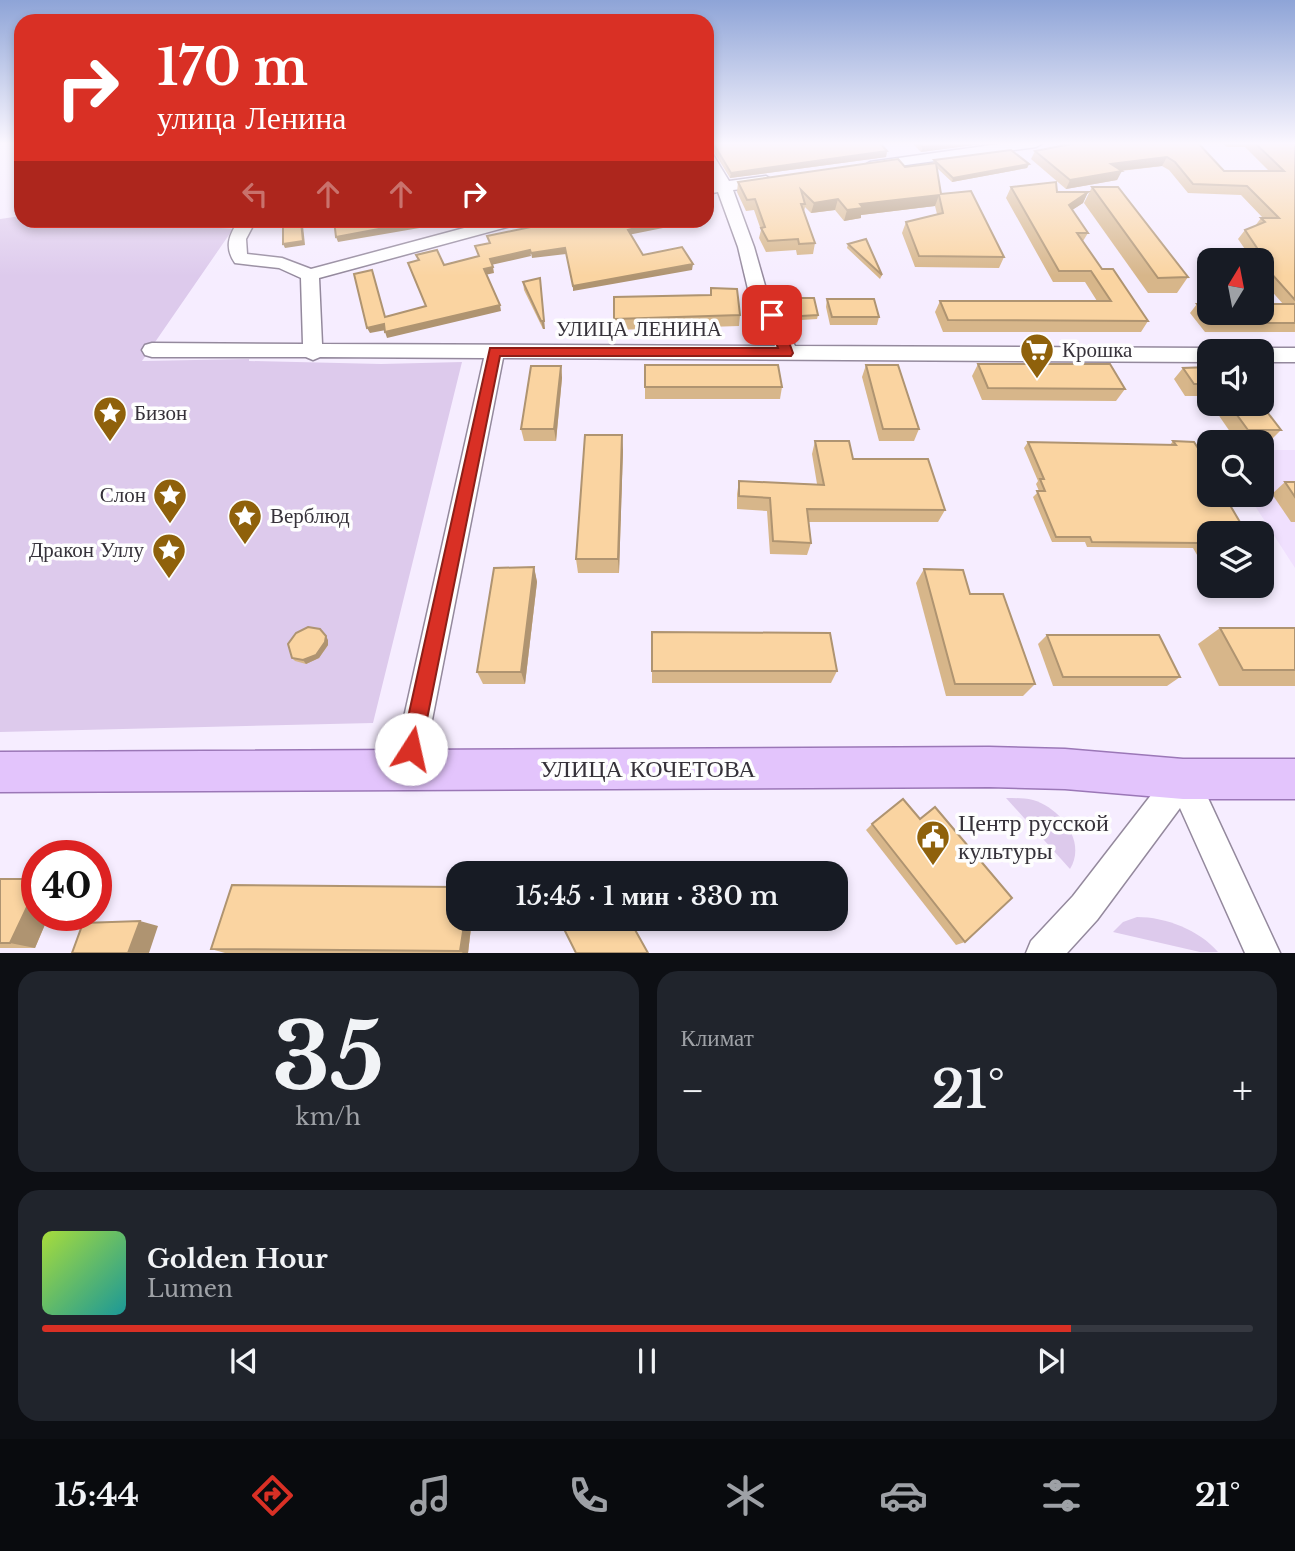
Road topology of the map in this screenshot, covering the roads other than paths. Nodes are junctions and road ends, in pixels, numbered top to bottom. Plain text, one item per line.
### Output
1 (716, 188) edge
2 (243, 228) edge
3 (483, 228) edge
4 (310, 275) junction
5 (152, 350) dead end
6 (495, 351) junction
7 (313, 353) junction
8 (787, 353) junction
9 (1197, 355) edge
10 (1274, 355) edge
11 (1295, 355) edge
12 (407, 771) junction
13 (0, 772) edge
14 (1183, 779) junction
15 (1295, 779) edge
16 (1043, 953) edge
17 (1263, 953) edge

1 - 8 street
2 - 4 street
3 - 4 street
4 - 7 street
5 - 7 street, УЛИЦА ЛЕНИНА
6 - 7 street, УЛИЦА ЛЕНИНА
6 - 8 street, УЛИЦА ЛЕНИНА
6 - 12 street
8 - 9 street, УЛИЦА ЛЕНИНА
10 - 11 street
12 - 13 main road, УЛИЦА КОЧЕТОВА
12 - 14 main road, УЛИЦА КОЧЕТОВА
14 - 15 main road, УЛИЦА КОЧЕТОВА
14 - 16 street
14 - 17 street

